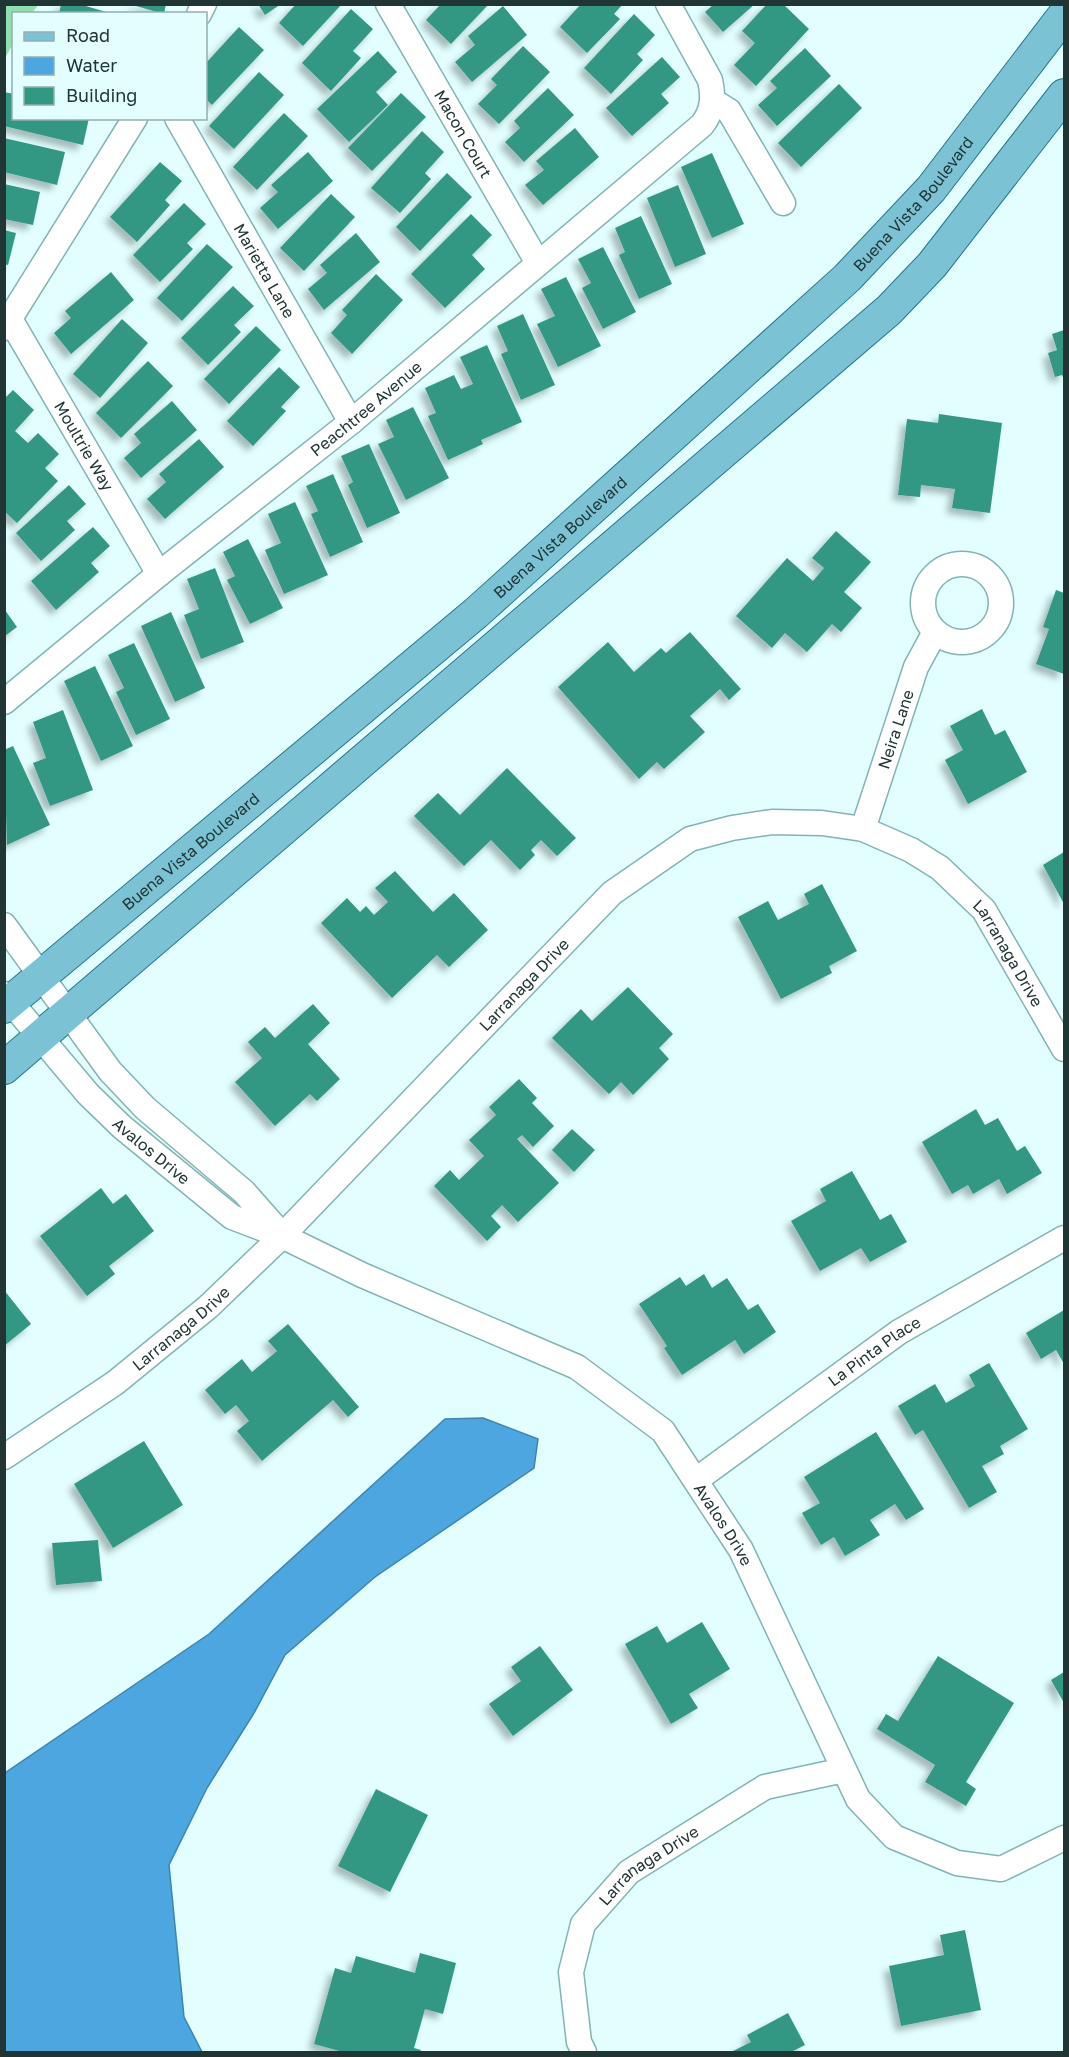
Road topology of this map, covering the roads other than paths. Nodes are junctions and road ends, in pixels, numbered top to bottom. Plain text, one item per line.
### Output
1 (388, 4) edge
2 (668, 4) edge
3 (1065, 15) edge
4 (1065, 95) edge
5 (713, 101) junction
6 (134, 120) edge
7 (178, 120) edge
8 (783, 203) dead end
9 (538, 263) junction
10 (7, 323) edge
11 (351, 422) junction
12 (159, 574) junction
13 (935, 632) dead end
14 (4, 702) edge
15 (863, 829) junction
16 (4, 925) edge
17 (41, 976) junction
18 (6, 1001) edge
19 (70, 1012) junction
20 (40, 1038) junction
21 (1065, 1049) edge
22 (4, 1068) edge
23 (282, 1236) junction
24 (1065, 1238) edge
25 (4, 1457) edge
26 (696, 1480) junction
27 (844, 1770) junction
28 (1065, 1838) edge
29 (584, 2052) edge

1 - 9 street, Macon Court
2 - 5 street
3 - 17 main road, Buena Vista Boulevard
4 - 19 main road
5 - 8 street
5 - 9 street, Peachtree Avenue
6 - 10 street
7 - 11 street, Marietta Lane
9 - 11 street, Peachtree Avenue
10 - 12 street, Moultrie Way
11 - 12 street, Peachtree Avenue
12 - 14 street, Peachtree Avenue
13 - 15 street, Neira Lane
15 - 21 street, Larranaga Drive
15 - 23 street, Larranaga Drive
16 - 17 street, Avalos Drive
17 - 18 main road, Buena Vista Boulevard
17 - 19 street, Avalos Drive
18 - 20 street, Avalos Drive
19 - 20 main road
19 - 23 street, Avalos Drive
20 - 22 main road
20 - 23 street, Avalos Drive
23 - 25 street, Larranaga Drive
23 - 26 street, Avalos Drive
24 - 26 street, La Pinta Place
26 - 27 street, Avalos Drive
27 - 28 street, Avalos Drive
27 - 29 street, Larranaga Drive

